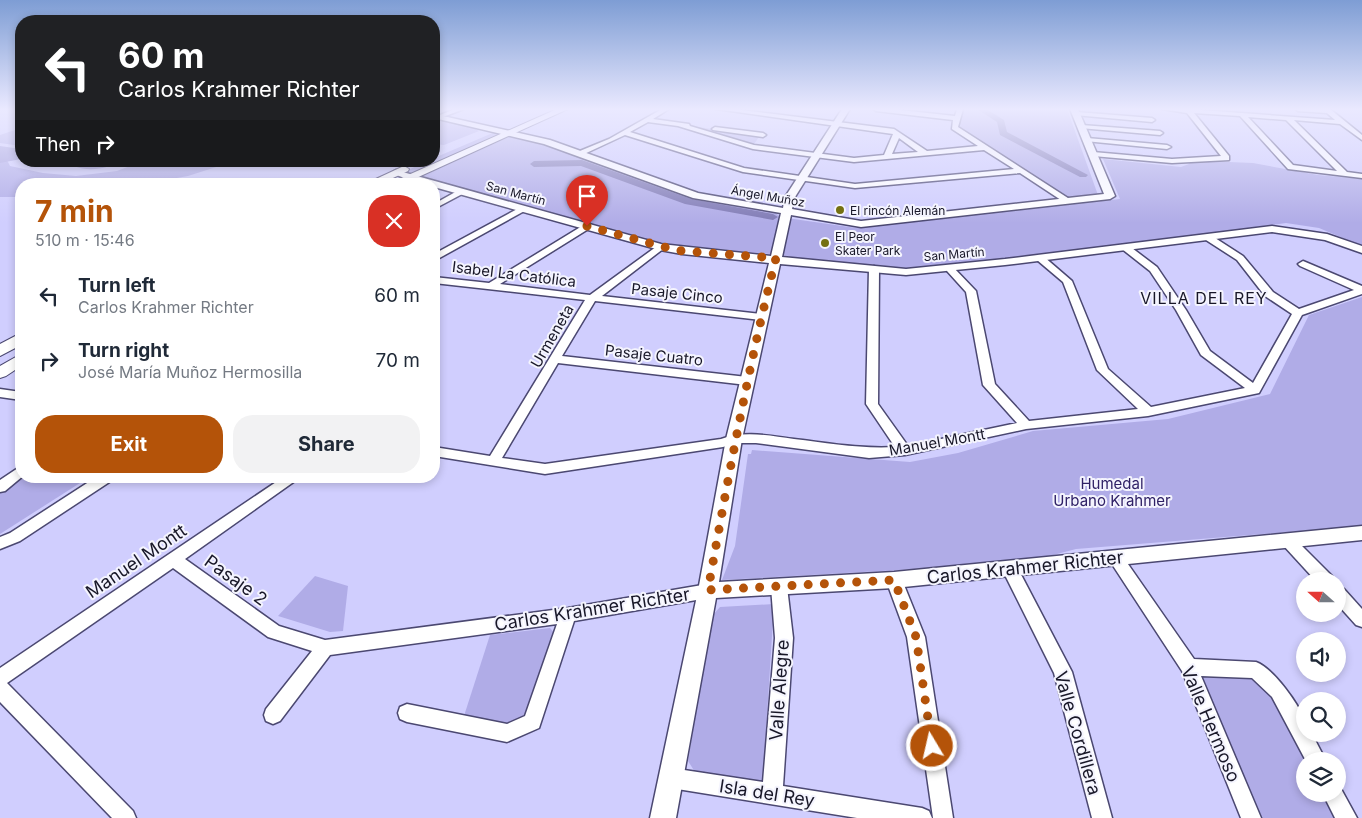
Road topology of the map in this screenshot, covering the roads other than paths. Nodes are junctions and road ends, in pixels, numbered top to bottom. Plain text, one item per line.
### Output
1 (454, 147) edge
2 (477, 147) edge
3 (560, 147) edge
4 (594, 147) edge
5 (670, 147) edge
6 (754, 147) edge
7 (822, 147) edge
8 (891, 147) edge
9 (917, 147) edge
10 (1090, 147) edge
11 (1167, 147) edge
12 (1217, 147) edge
13 (1272, 147) edge
14 (1318, 147) edge
15 (983, 148) joint
16 (440, 153) edge
17 (579, 153) junction
18 (926, 154) junction
19 (1093, 154) junction
20 (816, 156) junction
21 (887, 157) junction
22 (1176, 161) junction
23 (440, 163) edge
24 (413, 167) edge
25 (432, 167) edge
26 (1019, 171) junction
27 (1345, 174) junction
28 (1362, 176) edge
29 (409, 177) junction
30 (394, 178) edge
31 (412, 178) edge
32 (800, 179) junction
33 (440, 186) edge
34 (462, 192) junction
35 (1066, 200) junction
36 (440, 203) edge
37 (524, 209) junction
38 (786, 212) junction
39 (587, 226) junction
40 (1209, 238) junction
41 (660, 246) junction
42 (1124, 247) junction
43 (1362, 250) edge
44 (440, 255) edge
45 (776, 258) junction
46 (1040, 258) junction
47 (1303, 264) dead end
48 (874, 269) junction
49 (950, 269) junction
50 (440, 281) edge
51 (491, 286) junction
52 (1362, 291) edge
53 (591, 299) junction
54 (1298, 313) junction
55 (761, 317) junction
56 (15, 342) edge
57 (0, 351) edge
58 (556, 359) junction
59 (15, 363) edge
60 (0, 373) edge
61 (748, 381) junction
62 (1254, 390) junction
63 (0, 393) edge
64 (15, 395) edge
65 (1148, 412) junction
66 (1026, 426) junction
67 (734, 440) junction
68 (905, 451) junction
69 (440, 453) edge
70 (493, 462) junction
71 (15, 476) edge
72 (98, 483) edge
73 (285, 483) edge
74 (0, 487) edge
75 (1362, 533) edge
76 (1288, 541) junction
77 (0, 543) edge
78 (1116, 558) junction
79 (174, 560) junction
80 (1010, 569) junction
81 (1317, 572) edge
82 (894, 580) junction
83 (780, 587) junction
84 (708, 590) junction
85 (1346, 603) edge
86 (568, 615) junction
87 (1362, 620) edge
88 (274, 632) joint
89 (325, 648) junction
90 (1189, 667) junction
91 (0, 678) edge
92 (0, 689) edge
93 (407, 713) dead end
94 (273, 715) dead end
95 (1311, 752) edge
96 (671, 778) junction
97 (772, 793) junction
98 (1338, 802) edge
99 (126, 818) edge
100 (663, 818) edge
101 (922, 818) edge
102 (943, 818) edge
103 (1102, 818) edge
104 (1252, 818) edge
105 (1347, 818) edge

1 - 16 main road
2 - 23 main road
3 - 17 street, Ángel Muñoz
4 - 17 street
5 - 32 street
6 - 20 street
7 - 20 street
8 - 21 street
9 - 18 street
10 - 19 street
11 - 22 street
12 - 22 street
13 - 27 street
14 - 27 street
15 - 18 street
15 - 26 street
17 - 38 street, Ángel Muñoz
18 - 21 street
19 - 22 street
19 - 35 street, Ángel Muñoz
20 - 21 street
20 - 32 street
24 - 30 main road
25 - 29 main road
26 - 32 street
26 - 35 street
27 - 28 street
29 - 30 main road
29 - 31 street, San Martín
32 - 38 street
33 - 34 street, San Martín
34 - 36 street
34 - 37 street, San Martín
35 - 38 street, Ángel Muñoz
37 - 39 street, San Martín
37 - 44 street
38 - 45 street
39 - 41 street, San Martín
39 - 51 street
40 - 42 street, San Martín
40 - 43 street, San Martín
40 - 54 street
41 - 45 street, San Martín
41 - 53 street, Urmeneta
42 - 46 street, San Martín
42 - 62 street
45 - 48 street, San Martín
45 - 55 street
46 - 49 street, San Martín
46 - 65 street
47 - 52 street
48 - 49 street, San Martín
48 - 68 street
49 - 66 street
50 - 51 street, Isabel La Católica
51 - 53 street, Isabel La Católica
52 - 54 street
53 - 55 street, Pasaje Cinco
53 - 58 street, Urmeneta
54 - 62 street
55 - 61 street
56 - 57 main road
58 - 61 street, Pasaje Cuatro
58 - 70 street, Urmeneta
59 - 60 main road
61 - 67 street
62 - 65 street, Manuel Montt
63 - 64 street
65 - 66 street, Manuel Montt
66 - 68 street, Manuel Montt
67 - 68 street, Manuel Montt
67 - 70 street, Manuel Montt
67 - 84 street
69 - 70 street, Manuel Montt
71 - 74 street
72 - 77 street
73 - 79 street, Manuel Montt
75 - 76 street, Carlos Krahmer Richter
76 - 78 street, Carlos Krahmer Richter
76 - 81 street
78 - 80 street, Carlos Krahmer Richter
78 - 90 street, Valle Hermoso
79 - 88 street, Pasaje 2
79 - 91 street, Manuel Montt
80 - 82 street, Carlos Krahmer Richter
80 - 103 street, Valle Cordillera
82 - 83 street, Carlos Krahmer Richter
82 - 102 street
83 - 84 street, Carlos Krahmer Richter
83 - 97 street, Valle Alegre
84 - 86 street, Carlos Krahmer Richter
84 - 96 street
85 - 87 street
86 - 89 street, Carlos Krahmer Richter
86 - 93 street
88 - 89 street, Carlos Krahmer Richter
89 - 94 street
90 - 95 street
90 - 104 street, Valle Hermoso
92 - 99 street
96 - 97 street, Isla del Rey
96 - 100 street
97 - 101 street, Isla del Rey
98 - 105 street

